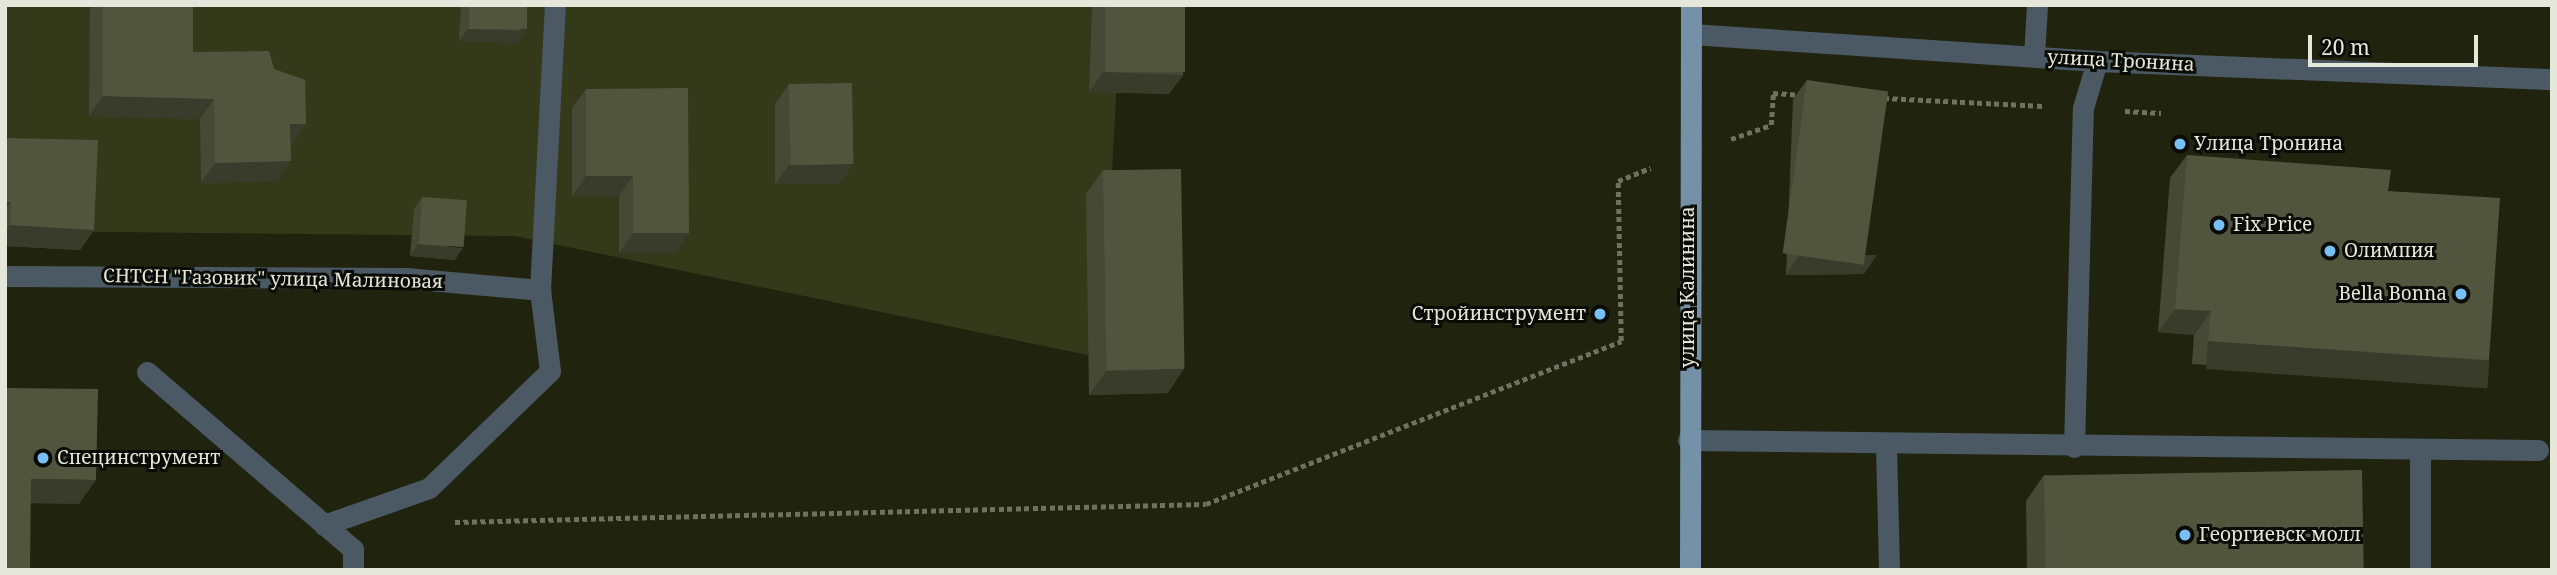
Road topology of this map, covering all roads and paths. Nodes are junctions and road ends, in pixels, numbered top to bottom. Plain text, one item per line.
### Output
1 (555, 5) edge
2 (1691, 5) edge
3 (2037, 5) edge
4 (1691, 34) junction
5 (2034, 56) junction
6 (2097, 61) junction
7 (2552, 79) edge
8 (1814, 95) edge
9 (1868, 98) edge
10 (2083, 108) junction
11 (2161, 113) dead end
12 (1688, 153) junction
13 (5, 276) edge
14 (540, 290) junction
15 (147, 372) dead end
16 (1688, 440) junction
17 (1886, 446) junction
18 (2074, 447) junction
19 (2420, 450) junction
20 (2538, 450) dead end
21 (450, 522) dead end
22 (324, 524) junction
23 (354, 570) edge
24 (1690, 570) edge
25 (1889, 570) edge
26 (2420, 570) edge

1 - 14 street
2 - 4 main road, улица Калинина
3 - 5 street
4 - 5 street, улица Тронина
4 - 12 main road, улица Калинина
5 - 6 street, улица Тронина
6 - 7 street, улица Тронина
6 - 10 street
8 - 12 path
9 - 10 path
10 - 11 path
10 - 18 street
12 - 16 main road, улица Калинина
12 - 21 path
13 - 14 street, СНТСН "Газовик" улица Малиновая
14 - 22 street
15 - 22 street
16 - 17 street
16 - 24 main road, улица Калинина
17 - 18 street
17 - 25 street
18 - 19 street
19 - 20 street
19 - 26 street
22 - 23 street

